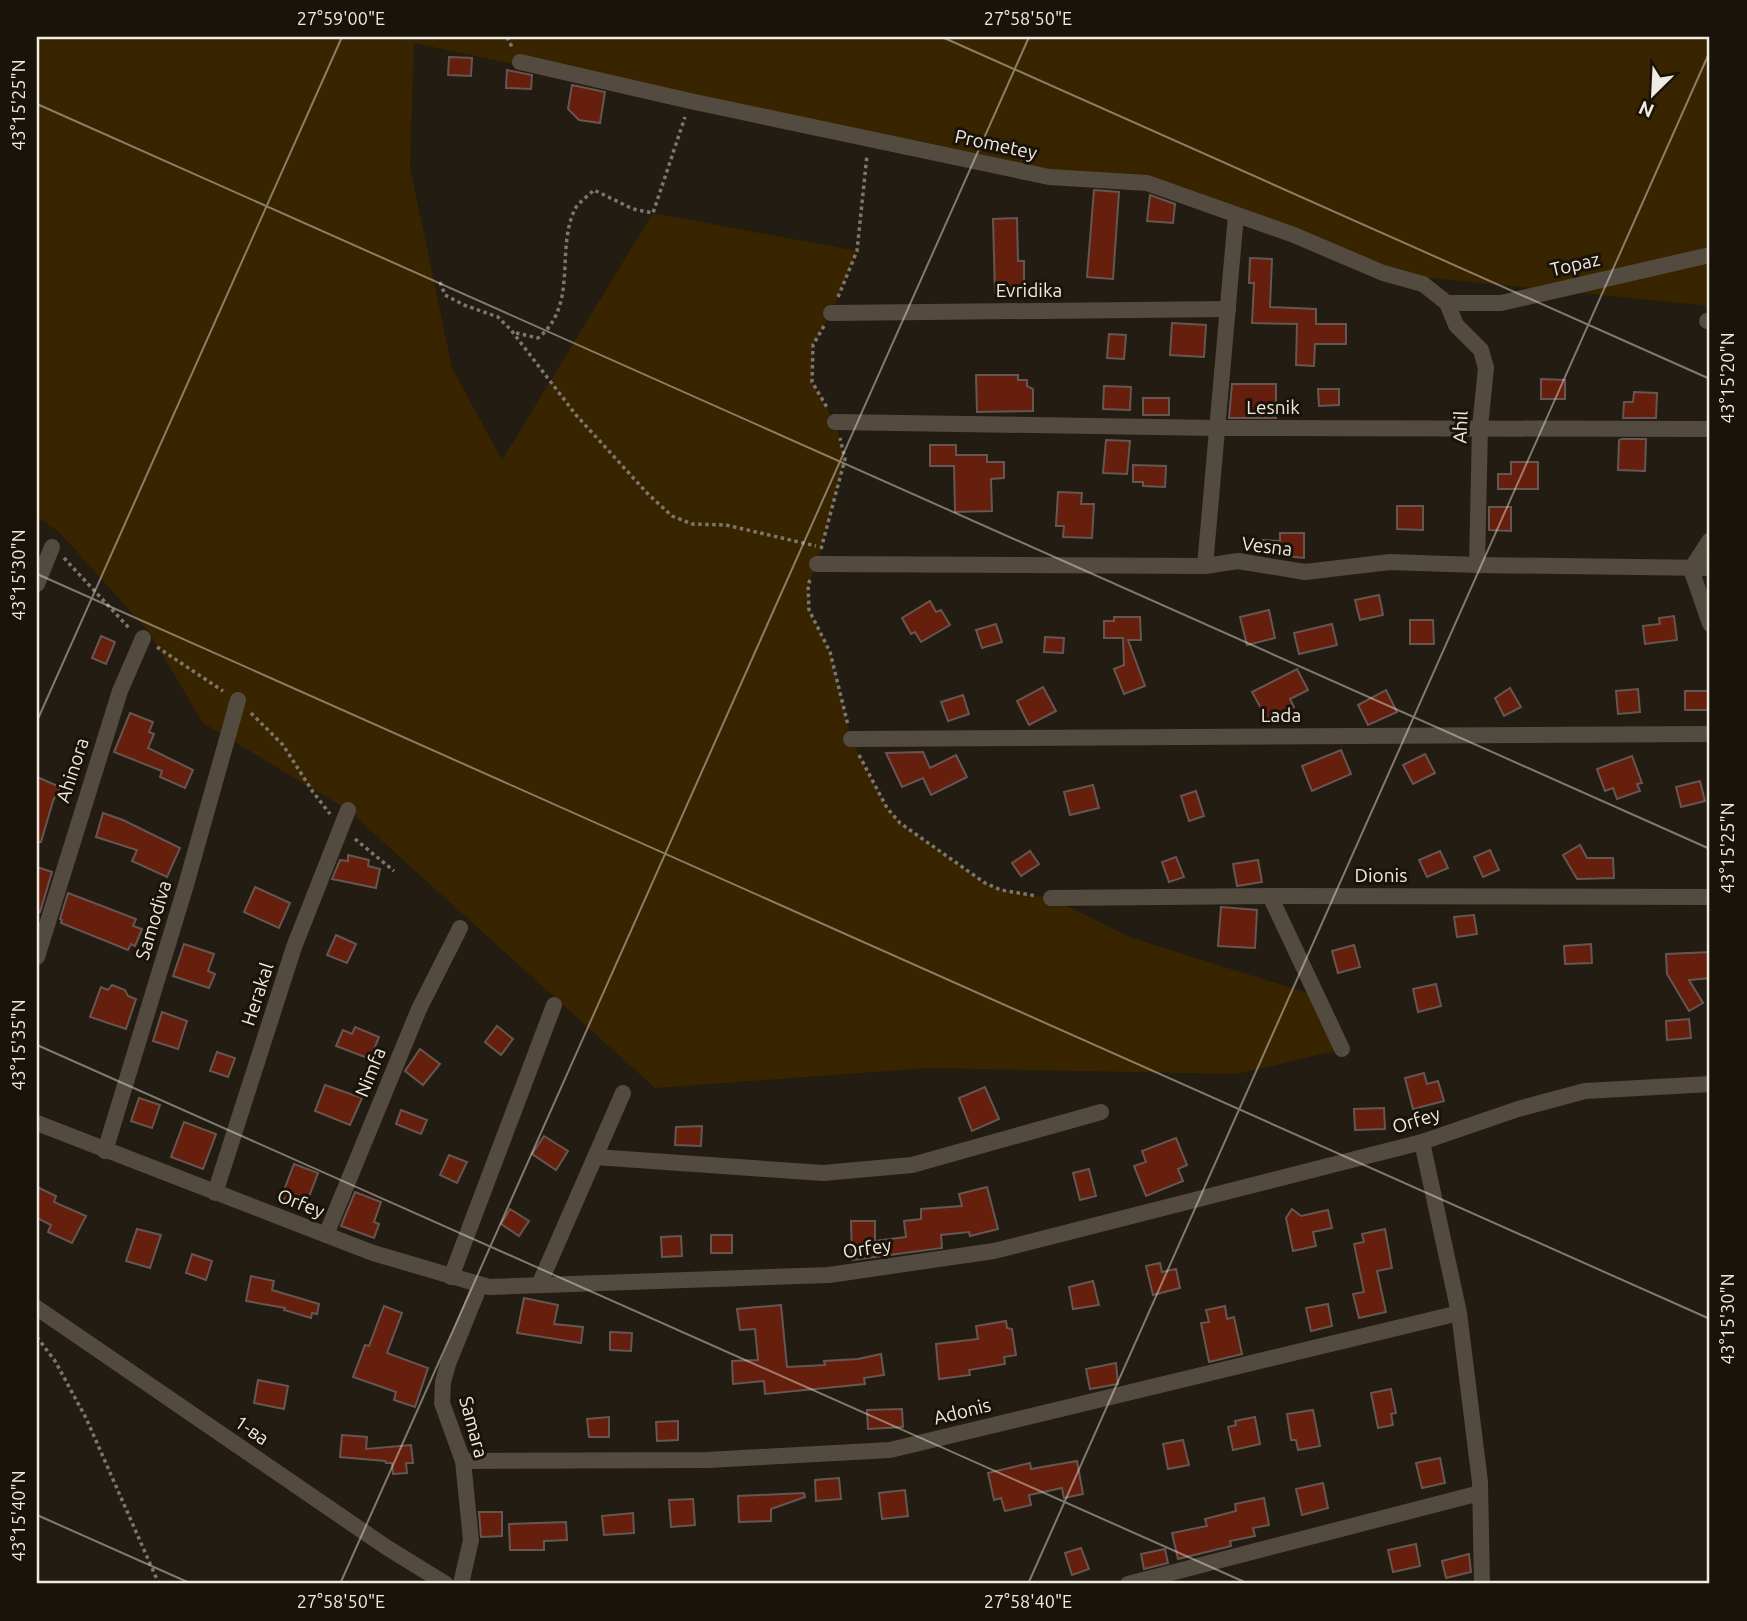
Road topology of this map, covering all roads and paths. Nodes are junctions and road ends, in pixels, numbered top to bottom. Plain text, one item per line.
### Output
1 (520, 62) dead end
2 (690, 101) junction
3 (1236, 215) junction
4 (1710, 256) edge
5 (440, 282) dead end
6 (1447, 303) junction
7 (1228, 309) junction
8 (831, 313) dead end
9 (511, 330) junction
10 (835, 422) dead end
11 (1480, 427) junction
12 (1217, 428) junction
13 (1710, 429) edge
14 (1710, 540) edge
15 (51, 547) dead end
16 (821, 548) dead end
17 (817, 564) dead end
18 (1477, 565) junction
19 (1205, 566) junction
20 (1710, 568) edge
21 (1691, 569) junction
22 (37, 584) edge
23 (1710, 624) edge
24 (143, 638) dead end
25 (238, 700) dead end
26 (1710, 734) edge
27 (851, 739) dead end
28 (348, 810) dead end
29 (1270, 896) junction
30 (1051, 898) dead end
31 (1710, 898) edge
32 (460, 928) dead end
33 (37, 957) edge
34 (554, 1005) dead end
35 (1342, 1049) dead end
36 (1710, 1084) edge
37 (624, 1093) dead end
38 (1101, 1112) dead end
39 (37, 1123) edge
40 (1422, 1142) junction
41 (105, 1151) junction
42 (596, 1157) junction
43 (215, 1193) junction
44 (326, 1235) junction
45 (451, 1277) junction
46 (480, 1285) junction
47 (540, 1285) junction
48 (37, 1308) edge
49 (1459, 1313) junction
50 (37, 1337) edge
51 (463, 1461) junction
52 (1480, 1493) junction
53 (159, 1584) edge
54 (446, 1584) edge
55 (461, 1584) edge
56 (1128, 1584) edge
57 (1482, 1584) edge

1 - 2 street, Prometey
2 - 3 street, Prometey
2 - 9 path
3 - 6 street, Prometey
3 - 7 street
4 - 6 street, Topaz
5 - 9 path
6 - 11 street, Ahil
7 - 8 street, Evridika
7 - 12 street
9 - 16 path
10 - 12 street, Lesnik
11 - 12 street, Lesnik
11 - 13 street, Lesnik
11 - 18 street, Ahil
12 - 19 street
14 - 21 street
15 - 22 street
17 - 19 street, Vesna
18 - 19 street, Vesna
18 - 21 street, Vesna
20 - 21 street, Vesna
21 - 23 street
24 - 33 street, Ahinora
25 - 41 street, Samodiva
26 - 27 street, Lada
28 - 43 street, Herakal
29 - 30 street, Dionis
29 - 31 street, Dionis
29 - 35 street
32 - 44 street, Nimfa
34 - 45 street
36 - 40 street, Orfey
37 - 42 street
38 - 42 street
39 - 41 street, Orfey
40 - 47 street, Orfey
40 - 49 street
41 - 43 street, Orfey
42 - 47 street
43 - 44 street, Orfey
44 - 45 street, Orfey
45 - 46 street, Orfey
46 - 47 street, Orfey
46 - 51 street, Samara
48 - 54 street, 1-ва
49 - 51 street, Adonis
49 - 52 street
50 - 53 path
51 - 55 street, Samara
52 - 56 street
52 - 57 street

